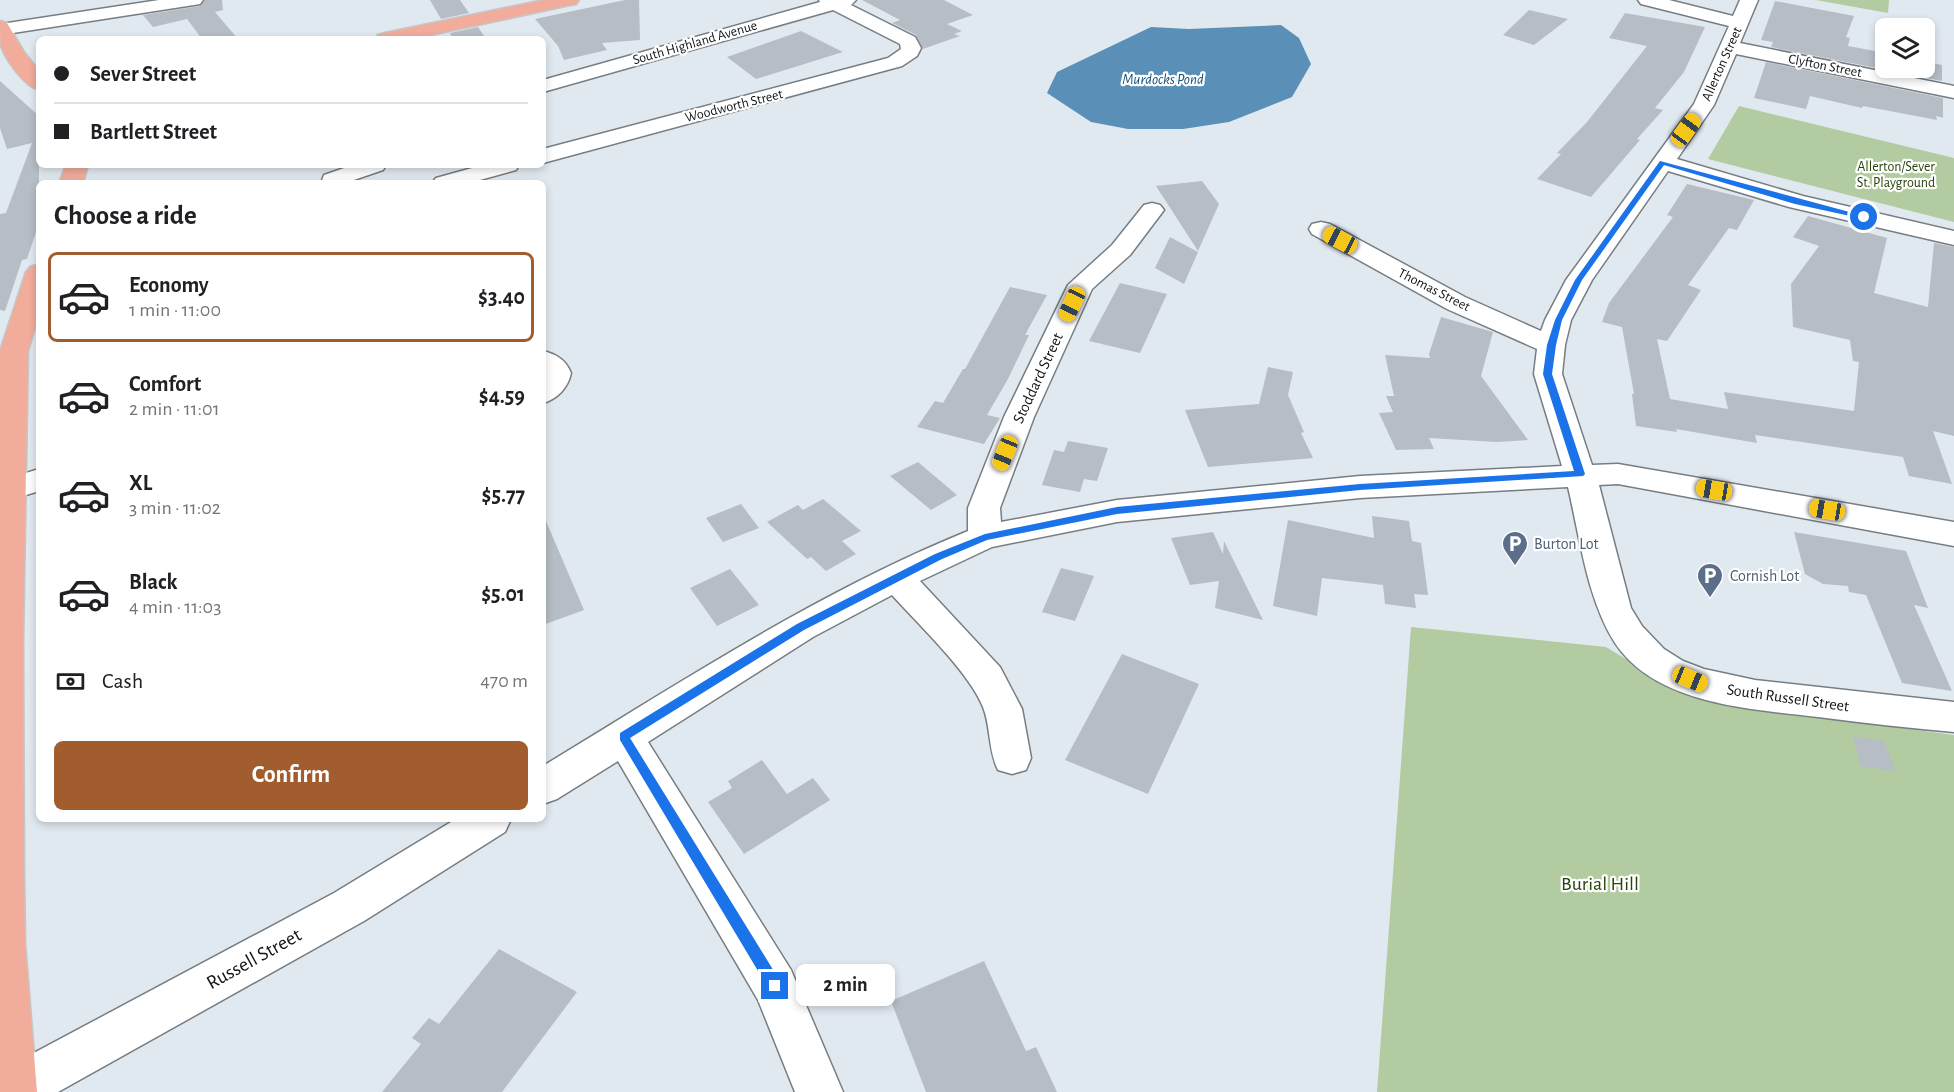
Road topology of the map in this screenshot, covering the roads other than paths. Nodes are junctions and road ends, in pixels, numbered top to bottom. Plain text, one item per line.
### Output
1 (194, 0) edge
2 (570, 0) edge
3 (1647, 0) edge
4 (1749, 0) edge
5 (837, 1) edge
6 (1740, 24) junction
7 (0, 28) edge
8 (398, 36) edge
9 (1731, 47) junction
10 (36, 80) edge
11 (546, 85) edge
12 (1954, 92) edge
13 (546, 155) edge
14 (1663, 162) junction
15 (366, 168) edge
16 (497, 168) edge
17 (332, 180) edge
18 (455, 180) edge
19 (1152, 210) dead end
20 (1320, 229) dead end
21 (1954, 238) edge
22 (36, 281) edge
23 (1551, 345) junction
24 (546, 360) edge
25 (546, 391) edge
26 (1580, 474) junction
27 (25, 484) edge
28 (1954, 534) edge
29 (985, 537) junction
30 (897, 578) junction
31 (3, 644) edge
32 (1954, 717) edge
33 (624, 737) junction
34 (1012, 758) dead end
35 (546, 785) edge
36 (486, 822) edge
37 (2, 875) edge
38 (9, 1074) edge
39 (819, 1092) edge

1 - 7 street
2 - 8 main road
3 - 6 street
4 - 6 street, Allerton Street
5 - 11 street, South Highland Avenue
5 - 13 street, Woodworth Street
6 - 9 street, Allerton Street
7 - 10 main road
9 - 12 street, Clyfton Street
9 - 14 street, Allerton Street
14 - 21 street
14 - 23 street, Allerton Street
15 - 17 street
16 - 18 street
19 - 29 street, Stoddard Street
20 - 23 street, Thomas Street
22 - 27 main road
23 - 26 street, Allerton Street
24 - 25 street
26 - 28 street
26 - 29 street
26 - 32 street, South Russell Street
27 - 31 main road
29 - 30 street
30 - 33 street
30 - 34 street
31 - 37 main road
33 - 35 street
33 - 39 street
36 - 38 street, Russell Street
37 - 38 main road

